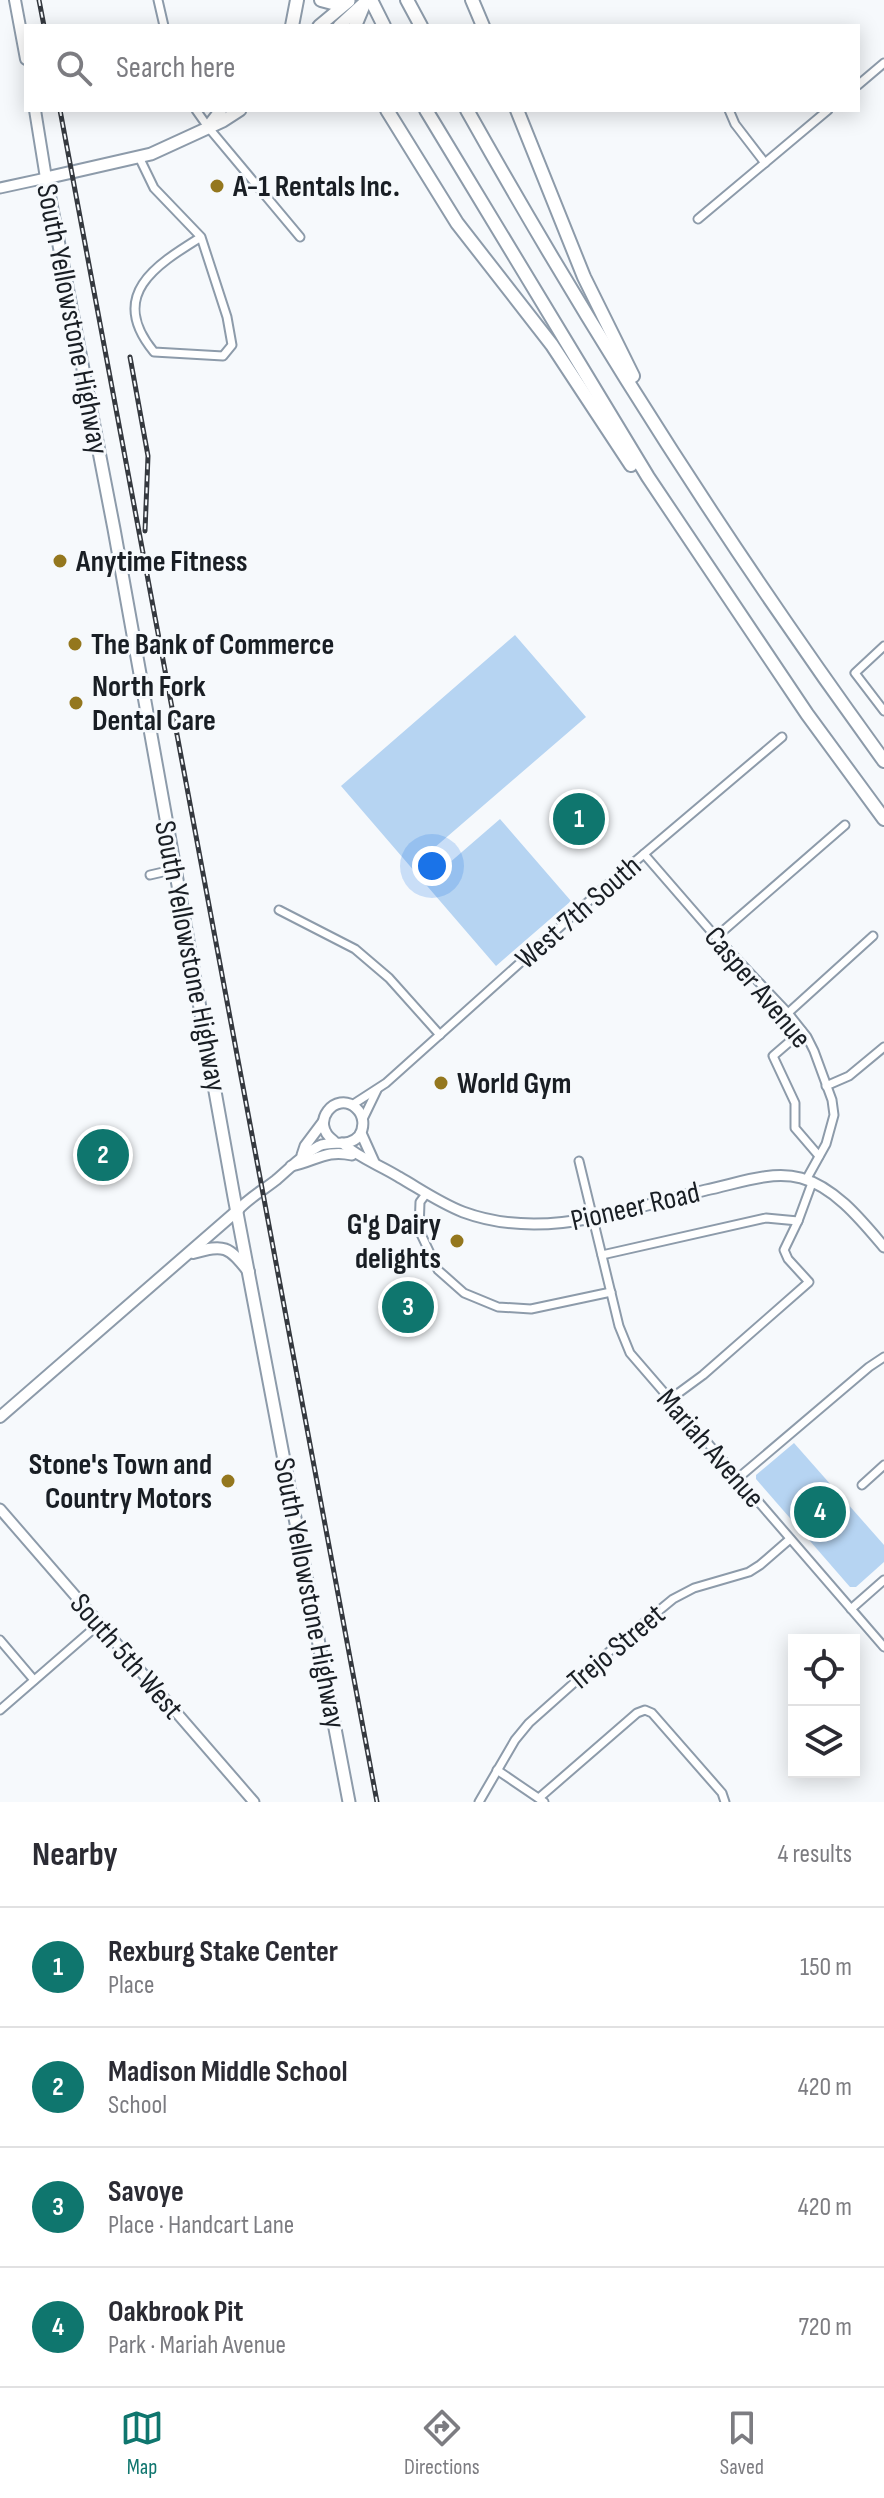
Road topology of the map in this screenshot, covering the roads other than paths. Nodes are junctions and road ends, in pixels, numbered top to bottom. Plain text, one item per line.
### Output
1 (15, 0) edge
2 (158, 0) edge
3 (297, 0) edge
4 (321, 0) edge
5 (407, 0) edge
6 (472, 0) edge
7 (349, 1) edge
8 (368, 1) edge
9 (164, 24) edge
10 (292, 24) edge
11 (321, 24) edge
12 (341, 24) edge
13 (356, 24) edge
14 (383, 24) edge
15 (420, 24) edge
16 (482, 24) edge
17 (24, 48) edge
18 (884, 63) edge
19 (860, 83) edge
20 (35, 112) edge
21 (197, 112) edge
22 (219, 112) edge
23 (236, 112) edge
24 (388, 112) edge
25 (427, 112) edge
26 (468, 112) edge
27 (518, 112) edge
28 (730, 112) edge
29 (826, 112) edge
30 (208, 127) junction
31 (139, 157) junction
32 (765, 163) junction
33 (46, 178) junction
34 (0, 188) edge
35 (698, 219) dead end
36 (201, 237) junction
37 (300, 237) dead end
38 (685, 474) junction
39 (725, 593) junction
40 (884, 646) edge
41 (884, 711) edge
42 (782, 737) dead end
43 (884, 761) edge
44 (884, 819) edge
45 (845, 825) dead end
46 (644, 854) junction
47 (176, 869) junction
48 (150, 875) dead end
49 (279, 910) dead end
50 (873, 936) dead end
51 (716, 937) junction
52 (788, 1013) junction
53 (802, 1031) junction
54 (440, 1035) junction
55 (884, 1047) edge
56 (826, 1086) junction
57 (377, 1090) junction
58 (352, 1105) junction
59 (363, 1119) junction
60 (323, 1122) junction
61 (361, 1133) junction
62 (338, 1142) junction
63 (302, 1155) junction
64 (356, 1156) junction
65 (819, 1156) junction
66 (579, 1161) dead end
67 (374, 1162) junction
68 (291, 1166) junction
69 (809, 1181) junction
70 (426, 1194) junction
71 (238, 1210) junction
72 (593, 1219) junction
73 (798, 1221) junction
74 (884, 1247) edge
75 (187, 1255) junction
76 (602, 1255) junction
77 (250, 1273) junction
78 (611, 1292) junction
79 (884, 1357) edge
80 (669, 1400) junction
81 (0, 1417) edge
82 (884, 1465) edge
83 (737, 1479) junction
84 (862, 1485) dead end
85 (0, 1509) edge
86 (790, 1539) junction
87 (884, 1580) edge
88 (851, 1609) junction
89 (99, 1624) junction
90 (0, 1640) edge
91 (884, 1647) edge
92 (34, 1680) junction
93 (0, 1710) edge
94 (497, 1770) junction
95 (541, 1800) edge
96 (254, 1802) edge
97 (349, 1802) edge
98 (479, 1802) edge
99 (725, 1802) edge

1 - 17 main road
2 - 9 street
3 - 10 highway
4 - 7 highway
5 - 15 highway
6 - 16 highway
7 - 11 main road
8 - 12 main road
8 - 13 highway
8 - 14 highway
18 - 19 street
20 - 33 main road, South Yellowstone Highway
21 - 30 street
22 - 30 main road
23 - 30 main road
24 - 39 highway
25 - 39 highway
26 - 38 highway
27 - 38 highway
28 - 32 street
29 - 32 street
30 - 31 main road
30 - 37 street
31 - 33 main road
31 - 36 street
32 - 35 street
33 - 34 street
33 - 47 main road, South Yellowstone Highway
36 - 36 street
38 - 43 highway
39 - 44 highway
40 - 41 street
42 - 46 street, West 7th South
45 - 51 street
46 - 51 street, Casper Avenue
46 - 54 street, West 7th South
47 - 48 street
47 - 71 main road, South Yellowstone Highway
49 - 54 street
50 - 52 street
51 - 52 street, Casper Avenue
52 - 53 street, Casper Avenue
53 - 56 street, Casper Avenue
53 - 65 street
54 - 57 street, West 7th South
55 - 56 street
56 - 65 street, Casper Avenue
57 - 58 street, West 7th South
57 - 59 street, West 7th South
58 - 59 street
58 - 60 street
59 - 61 street
60 - 62 street
60 - 63 street
61 - 62 street
61 - 67 street
62 - 63 street
62 - 64 street, Pioneer Road
63 - 68 street
64 - 67 street, Pioneer Road
64 - 68 street
65 - 69 street, Casper Avenue
66 - 72 street, Mariah Avenue
67 - 70 street, Pioneer Road
68 - 71 street
69 - 72 street, Pioneer Road
69 - 73 street, Casper Avenue
69 - 74 street, Pioneer Road
70 - 72 street, Pioneer Road
70 - 78 street
71 - 75 main road
71 - 77 main road, South Yellowstone Highway
72 - 76 street, Mariah Avenue
73 - 76 street
73 - 80 street, Casper Avenue
75 - 77 main road
75 - 81 main road
76 - 78 street, Mariah Avenue
77 - 97 main road, South Yellowstone Highway
78 - 80 street, Mariah Avenue
79 - 83 street
80 - 83 street, Mariah Avenue
82 - 84 street
83 - 86 street, Mariah Avenue
85 - 89 street, South 5th West
86 - 88 street, Mariah Avenue
86 - 94 street, Trejo Street
87 - 88 street
88 - 91 street, Mariah Avenue
89 - 92 street
89 - 96 street, South 5th West
90 - 92 street
92 - 93 street
94 - 95 street
94 - 98 street, Trejo Street
95 - 99 street

